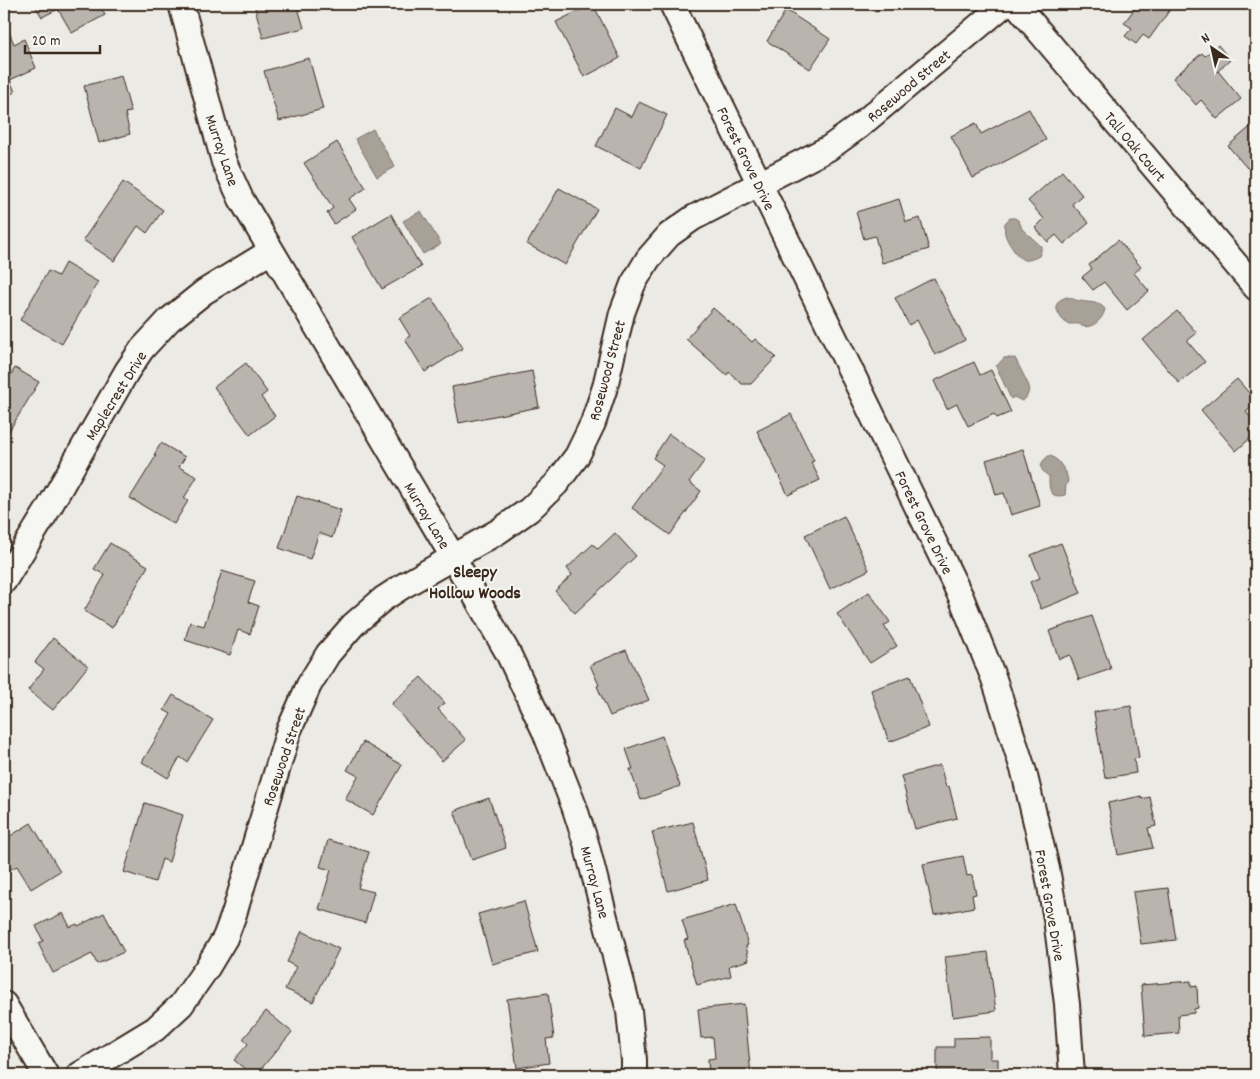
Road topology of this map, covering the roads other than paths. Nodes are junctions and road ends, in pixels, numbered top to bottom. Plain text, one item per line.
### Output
1 (181, 4) edge
2 (672, 4) edge
3 (1005, 4) edge
4 (1016, 4) edge
5 (760, 184) junction
6 (272, 251) junction
7 (1256, 288) edge
8 (453, 557) junction
9 (4, 581) edge
10 (4, 1004) edge
11 (46, 1075) edge
12 (78, 1075) edge
13 (634, 1075) edge
14 (1072, 1075) edge

1 - 6 street, Murray Lane
2 - 5 street, Forest Grove Drive
3 - 5 street, Rosewood Street
4 - 7 street, Tall Oak Court
5 - 8 street, Rosewood Street
5 - 14 street, Forest Grove Drive
6 - 8 street, Murray Lane
6 - 9 street, Maplecrest Drive
8 - 12 street, Rosewood Street
8 - 13 street, Murray Lane
10 - 11 street

